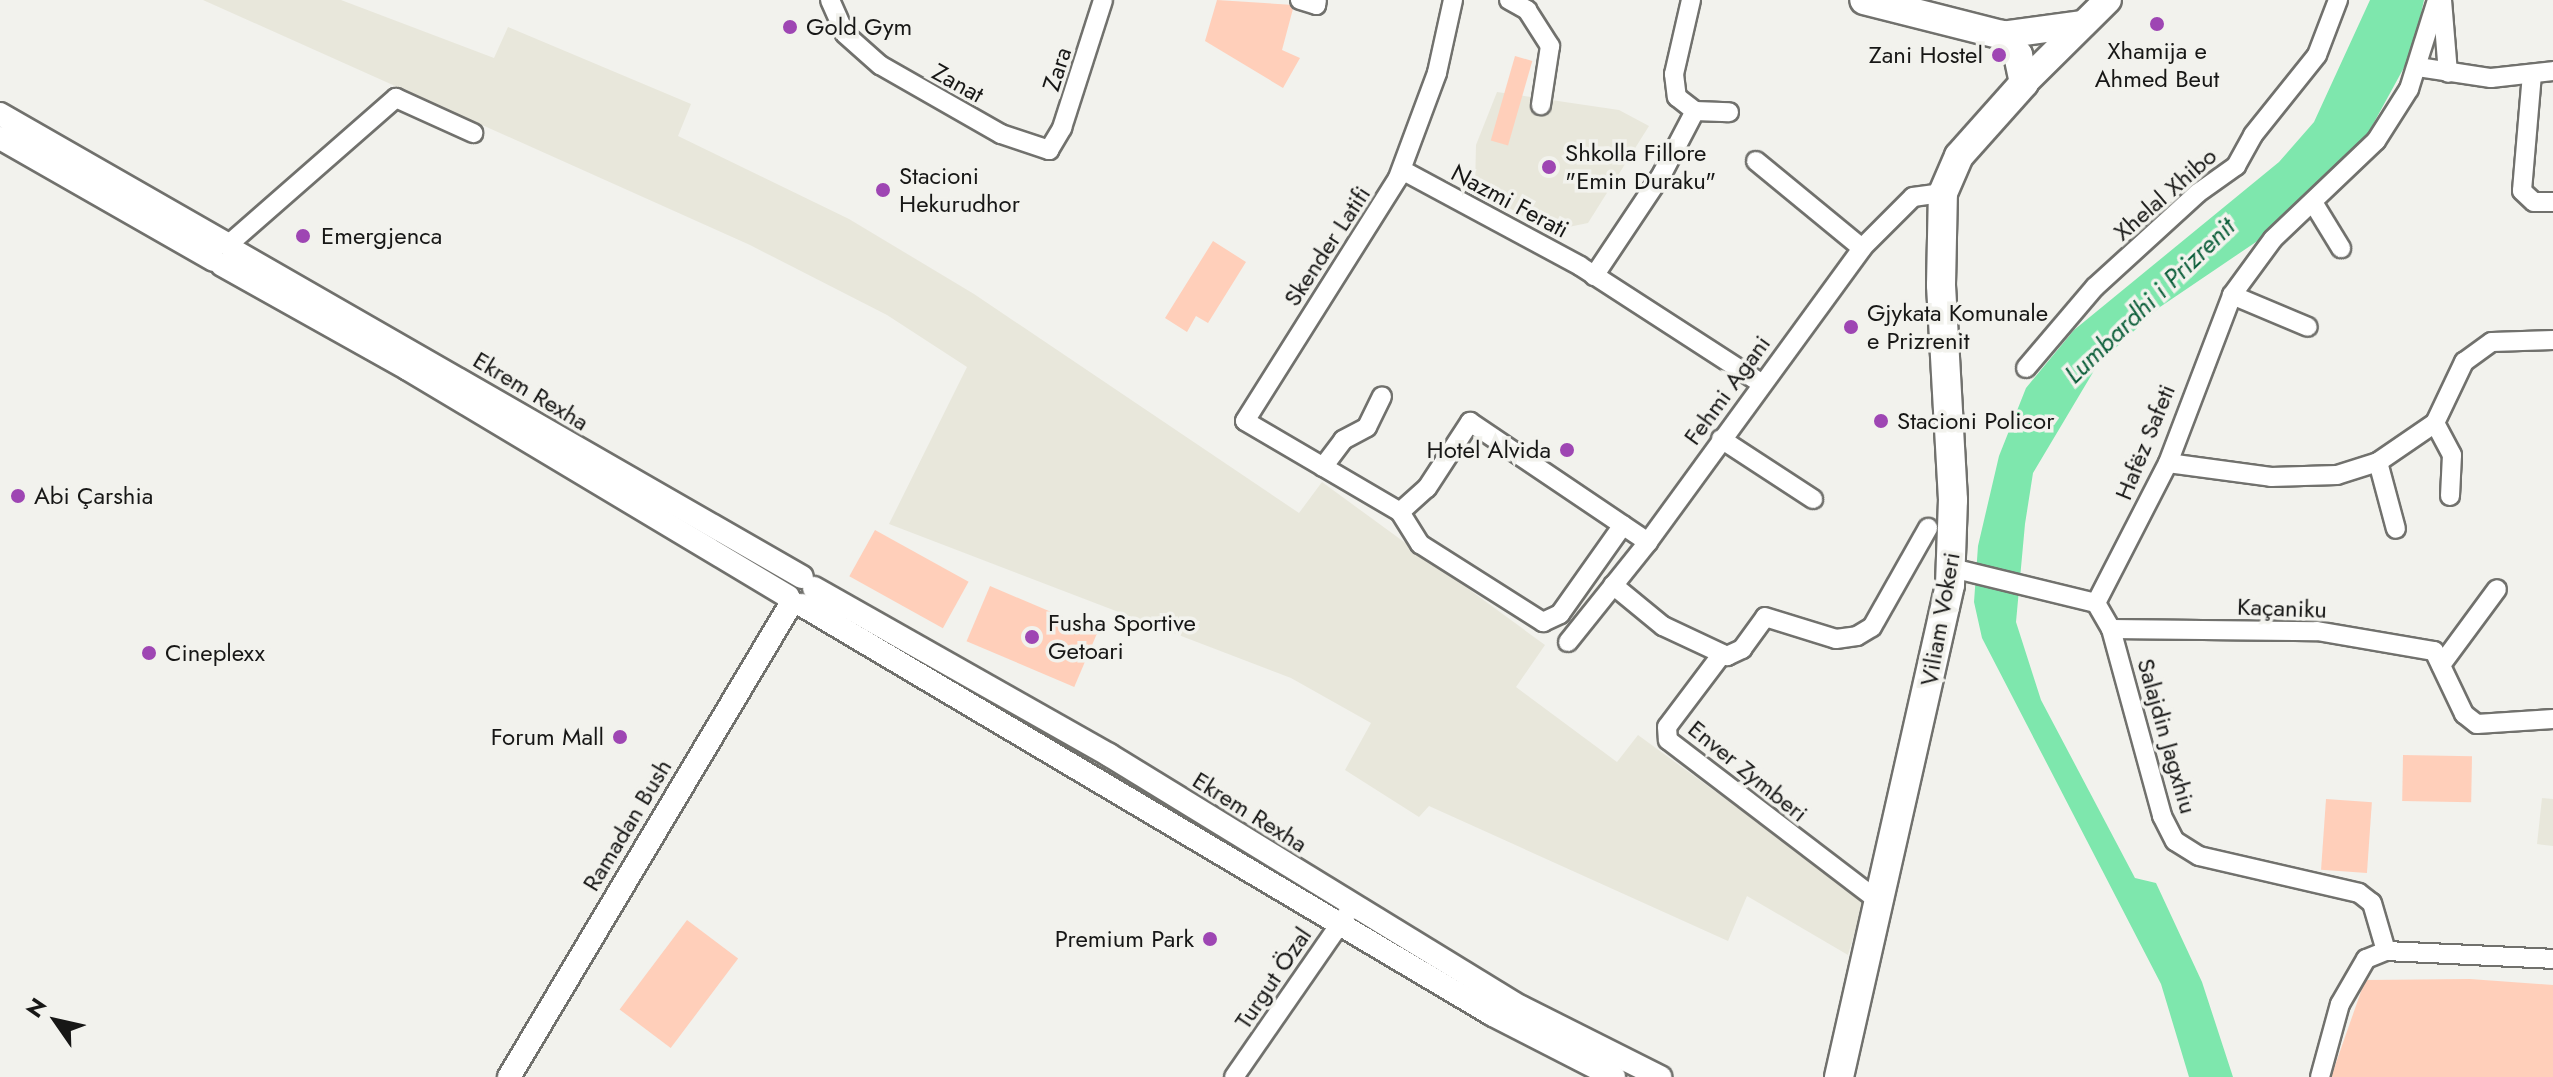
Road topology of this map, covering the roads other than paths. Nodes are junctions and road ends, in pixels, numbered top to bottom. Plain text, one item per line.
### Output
1 (830, 0) edge
2 (1103, 0) edge
3 (1300, 0) edge
4 (1317, 0) edge
5 (1453, 0) edge
6 (1509, 0) edge
7 (1691, 0) edge
8 (2108, 0) edge
9 (2338, 0) edge
10 (2439, 0) edge
11 (1881, 2) edge
12 (1534, 6) edge
13 (2081, 24) junction
14 (2002, 35) junction
15 (2418, 67) junction
16 (2553, 71) edge
17 (2448, 73) junction
18 (2532, 74) junction
19 (2024, 83) junction
20 (1541, 105) dead end
21 (1695, 111) junction
22 (1729, 112) dead end
23 (0, 114) edge
24 (473, 133) dead end
25 (0, 138) edge
26 (1049, 150) joint
27 (1756, 161) dead end
28 (1402, 170) junction
29 (1943, 193) junction
30 (2553, 202) edge
31 (2314, 204) junction
32 (1862, 248) junction
33 (2341, 248) dead end
34 (225, 252) junction
35 (1594, 276) junction
36 (2232, 295) junction
37 (2308, 327) dead end
38 (2553, 340) edge
39 (2026, 368) dead end
40 (1761, 383) junction
41 (1382, 396) dead end
42 (2435, 423) junction
43 (1721, 439) junction
44 (2378, 462) junction
45 (2168, 463) junction
46 (1323, 467) junction
47 (2450, 496) dead end
48 (1813, 499) dead end
49 (1400, 512) junction
50 (1623, 525) junction
51 (1928, 528) dead end
52 (2396, 529) dead end
53 (1648, 542) junction
54 (1959, 569) junction
55 (1613, 585) junction
56 (2497, 589) dead end
57 (800, 594) junction
58 (2096, 603) junction
59 (2111, 629) junction
60 (1568, 642) dead end
61 (1722, 654) junction
62 (2441, 665) junction
63 (2553, 719) edge
64 (1880, 902) junction
65 (1346, 915) junction
66 (2386, 951) junction
67 (2553, 959) edge
68 (509, 1077) edge
69 (1234, 1077) edge
70 (1614, 1077) edge
71 (1660, 1077) edge
72 (1839, 1077) edge
73 (2320, 1077) edge

1 - 26 street, Zanat
2 - 26 street, Zara
3 - 4 street
5 - 28 street, Skender Latifi
6 - 12 street
7 - 21 street
8 - 13 main road, Viliam Vokeri
9 - 39 street, Xhelal Xhibo
10 - 15 street, Hafëz Safeti
10 - 17 street
11 - 14 main road
12 - 20 street
13 - 14 main road
13 - 19 main road, Viliam Vokeri
14 - 19 main road
15 - 17 street
15 - 31 street, Hafëz Safeti
16 - 18 street
17 - 18 street
18 - 30 street
19 - 29 main road, Viliam Vokeri
21 - 22 street
21 - 35 street
23 - 34 street, Ekrem Rexha
24 - 34 street
25 - 34 street, Ekrem Rexha
27 - 32 street
28 - 35 street, Nazmi Ferati
28 - 46 street, Skender Latifi
29 - 32 street, Fehmi Agani
29 - 54 main road, Viliam Vokeri
31 - 33 street
31 - 36 street, Hafëz Safeti
32 - 40 street, Fehmi Agani
34 - 57 street, Ekrem Rexha
35 - 40 street, Nazmi Ferati
36 - 37 street
36 - 45 street, Hafëz Safeti
38 - 42 street
40 - 43 street, Fehmi Agani
41 - 46 street
42 - 44 street
42 - 47 street
43 - 48 street
43 - 53 street, Fehmi Agani
44 - 45 street
44 - 52 street
45 - 58 street, Hafëz Safeti
46 - 49 street, Skender Latifi
49 - 50 street
49 - 50 street
50 - 53 street
51 - 61 street, Enver Zymberi
53 - 55 street, Fehmi Agani
54 - 58 street
54 - 64 main road, Viliam Vokeri
55 - 60 street, Fehmi Agani
55 - 61 street
56 - 62 street
57 - 65 street, Ekrem Rexha
57 - 68 street, Ramadan Bush
58 - 59 street, Salajdin Jagxhiu
59 - 62 street, Kaçaniku
59 - 66 street, Salajdin Jagxhiu
61 - 64 street, Enver Zymberi
62 - 63 street
64 - 72 main road, Viliam Vokeri
65 - 69 street, Turgut Özal
65 - 70 street, Ekrem Rexha
65 - 71 street, Ekrem Rexha
66 - 67 street
66 - 73 street

